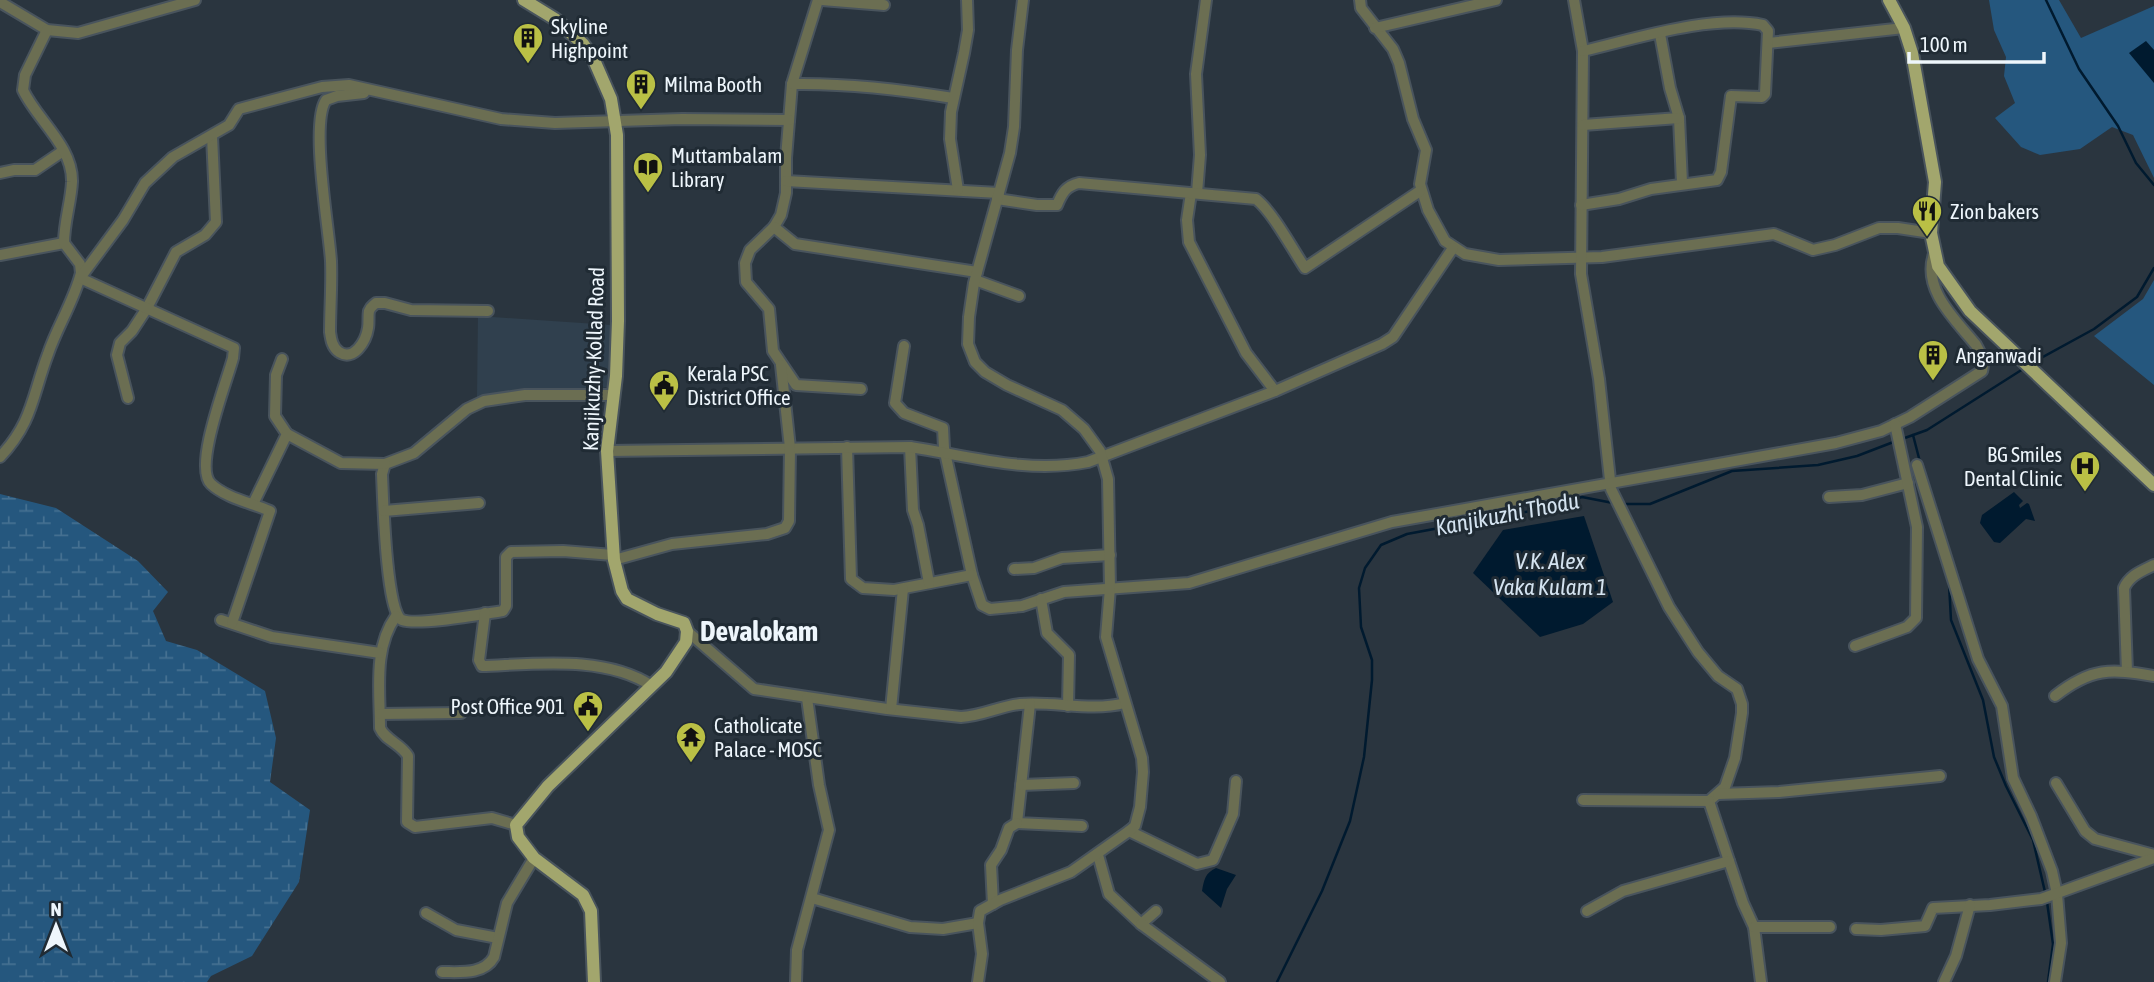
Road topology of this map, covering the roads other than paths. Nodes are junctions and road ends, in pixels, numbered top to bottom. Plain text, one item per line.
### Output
1 (195, 0) edge
2 (524, 0) edge
3 (820, 0) edge
4 (967, 0) edge
5 (1023, 0) edge
6 (1206, 0) edge
7 (1360, 0) edge
8 (1496, 0) edge
9 (1574, 0) edge
10 (1889, 0) edge
11 (4, 2) edge
12 (884, 5) dead end
13 (1375, 28) junction
14 (1903, 28) junction
15 (47, 30) junction
16 (1660, 34) junction
17 (1768, 43) junction
18 (1583, 51) junction
19 (792, 84) junction
20 (378, 93) junction
21 (953, 98) junction
22 (1679, 118) junction
23 (789, 120) junction
24 (616, 122) junction
25 (1583, 125) junction
26 (212, 135) junction
27 (63, 151) junction
28 (0, 173) edge
29 (786, 181) junction
30 (1682, 183) junction
31 (958, 190) junction
32 (1420, 191) junction
33 (1194, 193) junction
34 (998, 196) junction
35 (1581, 205) junction
36 (775, 227) junction
37 (1931, 233) junction
38 (64, 243) junction
39 (1453, 248) junction
40 (1934, 254) junction
41 (0, 255) edge
42 (1580, 257) junction
43 (976, 276) junction
44 (80, 278) junction
45 (1020, 296) dead end
46 (147, 308) junction
47 (488, 311) dead end
48 (904, 346) dead end
49 (282, 359) dead end
50 (781, 362) junction
51 (862, 389) dead end
52 (1275, 391) junction
53 (612, 395) junction
54 (128, 398) dead end
55 (1895, 424) junction
56 (287, 434) junction
57 (847, 447) junction
58 (910, 447) junction
59 (790, 449) junction
60 (607, 452) junction
61 (946, 452) junction
62 (0, 457) edge
63 (1102, 457) junction
64 (386, 464) junction
65 (1917, 465) dead end
66 (1908, 484) junction
67 (1611, 485) junction
68 (2154, 485) edge
69 (1829, 497) dead end
70 (479, 503) dead end
71 (253, 504) junction
72 (384, 511) junction
73 (1110, 555) junction
74 (614, 558) junction
75 (2154, 565) edge
76 (1014, 569) dead end
77 (972, 575) junction
78 (929, 583) junction
79 (1110, 588) junction
80 (903, 589) junction
81 (1041, 599) junction
82 (485, 613) junction
83 (396, 616) junction
84 (687, 632) junction
85 (1854, 646) dead end
86 (380, 653) junction
87 (2127, 672) junction
88 (2154, 676) edge
89 (652, 685) junction
90 (2055, 696) dead end
91 (807, 698) junction
92 (1125, 703) junction
93 (1030, 704) junction
94 (1068, 706) junction
95 (891, 709) junction
96 (461, 713) dead end
97 (380, 714) junction
98 (1940, 776) dead end
99 (1236, 781) dead end
100 (1074, 783) dead end
101 (2056, 783) dead end
102 (1021, 785) junction
103 (1714, 797) junction
104 (1583, 800) dead end
105 (1017, 823) junction
106 (516, 825) junction
107 (1082, 826) dead end
108 (1129, 831) junction
109 (1098, 855) junction
110 (2154, 857) edge
111 (534, 858) junction
112 (1729, 861) junction
113 (2050, 896) junction
114 (812, 898) junction
115 (993, 904) junction
116 (1970, 905) junction
117 (1156, 911) dead end
118 (1587, 911) dead end
119 (426, 913) dead end
120 (978, 923) junction
121 (1141, 924) junction
122 (1754, 927) junction
123 (1830, 928) dead end
124 (1856, 929) dead end
125 (498, 938) junction
126 (442, 972) dead end
127 (594, 982) edge
128 (796, 982) edge
129 (978, 982) edge
130 (1220, 982) edge
131 (1760, 982) edge
132 (1944, 982) edge
133 (2055, 982) edge

1 - 15 street
2 - 24 main road, Kanjikuzhy-Kollad Road
3 - 12 street
3 - 19 street
4 - 21 street
5 - 34 street
6 - 33 street
7 - 13 street
8 - 13 street
9 - 18 street
10 - 14 main road
11 - 15 street
13 - 32 street
14 - 17 street
14 - 37 main road
15 - 27 street
16 - 17 street
16 - 18 street
16 - 22 street
17 - 30 street
18 - 25 street
19 - 21 street
19 - 23 street
20 - 24 street
20 - 26 street
20 - 47 street
21 - 31 street
22 - 25 street
22 - 30 street
23 - 24 street
23 - 29 street
24 - 53 main road, Kanjikuzhy-Kollad Road
25 - 35 street
26 - 44 street
26 - 46 street
27 - 28 street
27 - 38 street
29 - 31 street
29 - 36 street
30 - 35 street
31 - 34 street
32 - 33 street
32 - 39 street
33 - 34 street
33 - 52 street
34 - 43 street
35 - 42 street
36 - 43 street
36 - 50 street
37 - 40 main road
37 - 42 street
38 - 41 street
38 - 44 street
39 - 42 street
39 - 52 street
40 - 55 street
40 - 68 main road
42 - 67 street
43 - 45 street
43 - 63 street
44 - 46 street
44 - 62 street
46 - 54 street
46 - 71 street
48 - 61 street
49 - 56 street
50 - 51 street
50 - 59 street
52 - 63 street
53 - 60 main road, Kanjikuzhy-Kollad Road
53 - 64 street
55 - 66 street
55 - 67 street
56 - 64 street
56 - 71 street
57 - 58 street
57 - 59 street
57 - 80 street
58 - 61 street
58 - 78 street
59 - 60 street
59 - 74 street
60 - 74 main road, Kanjikuzhy-Kollad Road
61 - 63 street
61 - 77 street
63 - 73 street
64 - 72 street
65 - 113 street
66 - 69 street
66 - 85 street
67 - 79 street
67 - 103 street
70 - 72 street
71 - 86 street
72 - 83 street
73 - 76 street
73 - 79 street
74 - 82 street
74 - 84 main road, Kanjikuzhy-Kollad Road
75 - 87 street
77 - 78 street
77 - 81 street
78 - 80 street
79 - 81 street
79 - 92 street
80 - 95 street
81 - 94 street
82 - 83 street
82 - 89 street
83 - 86 street
84 - 89 main road
84 - 91 street
86 - 97 street
87 - 88 street
87 - 90 street
89 - 106 main road
91 - 95 street
91 - 114 street
92 - 94 street
92 - 108 street
93 - 94 street
93 - 95 street
93 - 102 street
96 - 97 street
97 - 106 street
98 - 103 street
99 - 108 street
100 - 102 street
101 - 110 street
102 - 105 street
103 - 104 street
103 - 112 street
105 - 107 street
105 - 115 street
106 - 111 main road
108 - 109 street
109 - 115 street
109 - 121 street
110 - 113 street
111 - 125 street
111 - 127 main road
112 - 118 street
112 - 122 street
113 - 116 street
113 - 133 street
114 - 120 street
114 - 128 street
115 - 120 street
116 - 124 street
116 - 132 street
117 - 121 street
119 - 125 street
120 - 129 street
121 - 130 street
122 - 123 street
122 - 131 street
125 - 126 street

